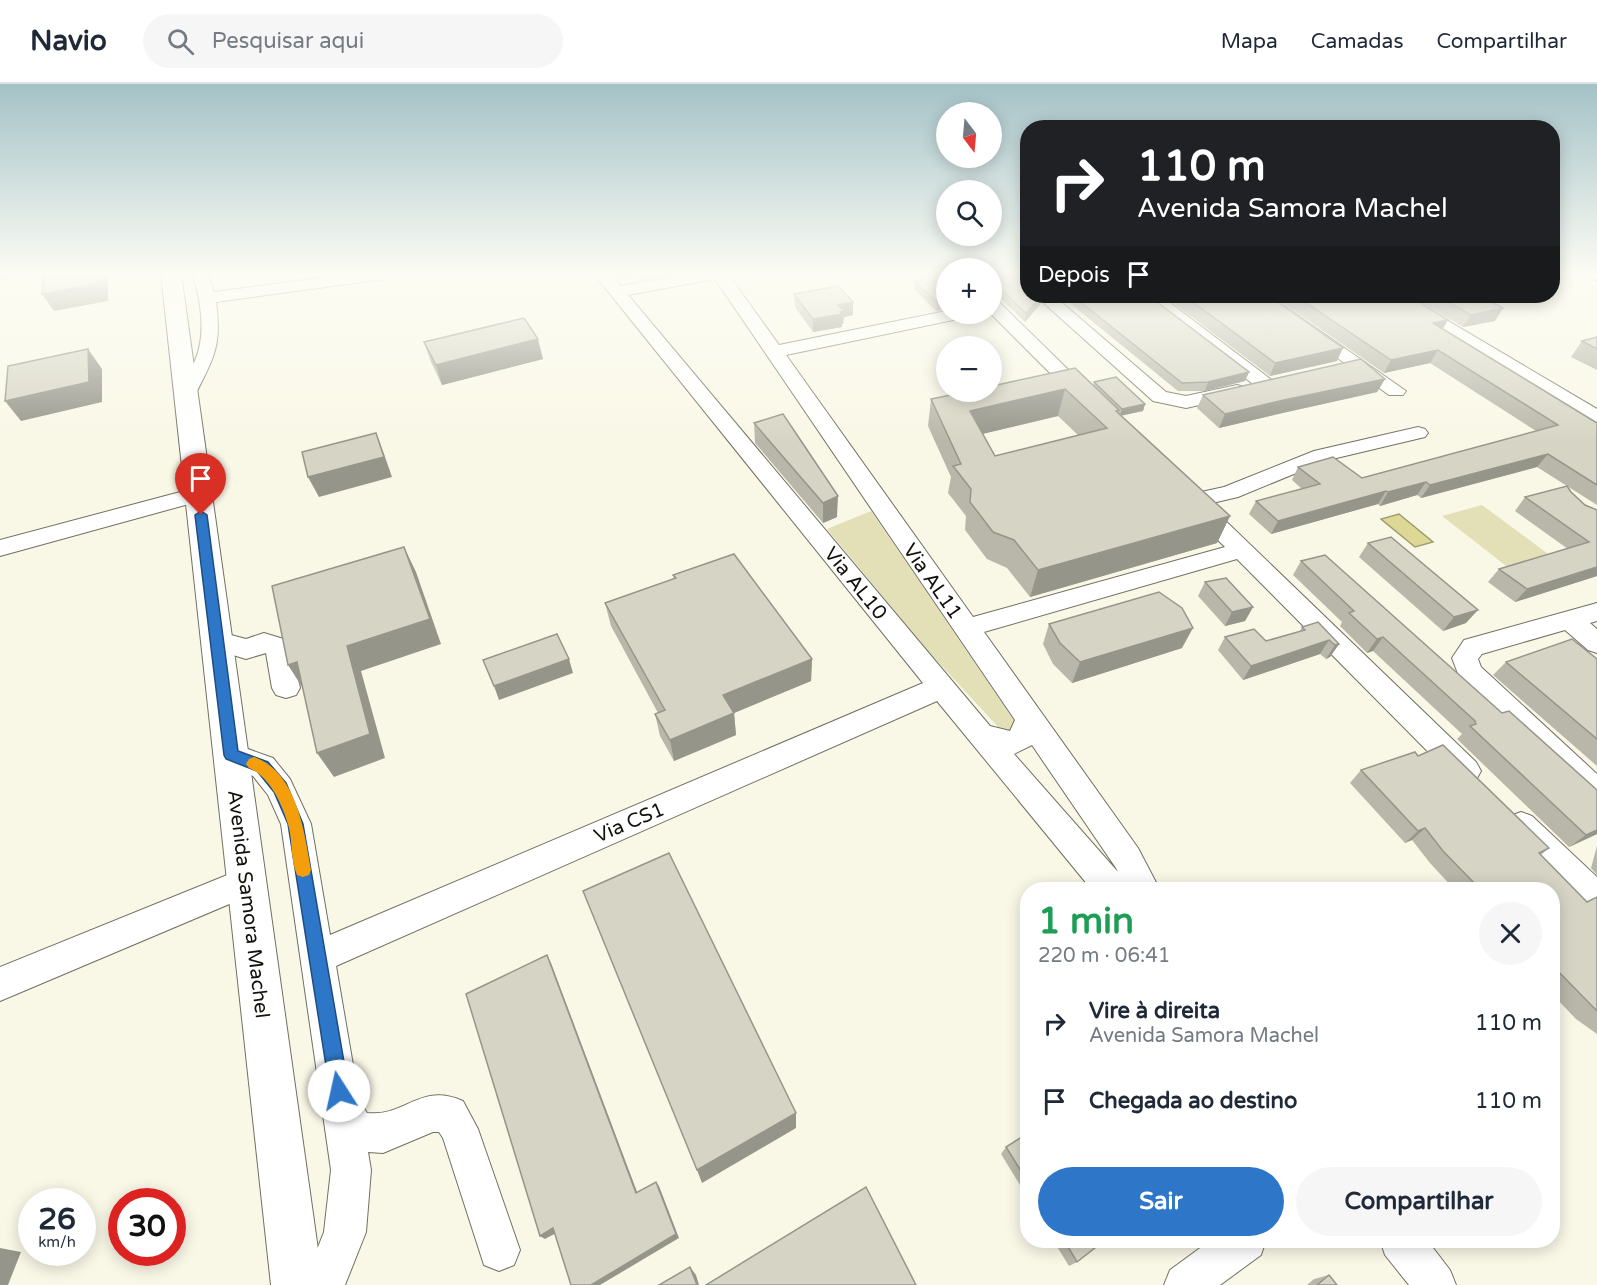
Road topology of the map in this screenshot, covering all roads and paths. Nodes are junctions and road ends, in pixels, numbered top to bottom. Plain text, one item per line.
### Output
1 (177, 330) edge
2 (209, 330) edge
3 (648, 330) edge
4 (759, 330) edge
5 (880, 330) edge
6 (1018, 330) edge
7 (1083, 330) edge
8 (1195, 330) edge
9 (1308, 330) edge
10 (1452, 330) edge
11 (774, 352) junction
12 (1357, 364) junction
13 (1334, 369) edge
14 (1288, 380) edge
15 (1266, 385) junction
16 (1396, 391) dead end
17 (185, 395) junction
18 (1100, 411) edge
19 (1597, 417) edge
20 (1418, 434) dead end
21 (1175, 485) edge
22 (199, 494) junction
23 (1191, 501) junction
24 (0, 548) edge
25 (1242, 550) junction
26 (1597, 612) edge
27 (1569, 620) junction
28 (965, 628) junction
29 (216, 640) junction
30 (1597, 643) edge
31 (941, 687) junction
32 (286, 688) dead end
33 (1029, 719) junction
34 (980, 734) junction
35 (231, 755) junction
36 (1597, 792) edge
37 (246, 882) junction
38 (1106, 882) edge
39 (1140, 882) edge
40 (1597, 899) edge
41 (317, 957) junction
42 (0, 984) edge
43 (343, 1110) junction
44 (1235, 1248) edge
45 (1406, 1248) edge
46 (499, 1250) dead end
47 (297, 1285) edge
48 (324, 1285) edge
49 (1185, 1285) edge
50 (1435, 1285) edge

1 - 17 main road, Avenida Samora Machel
2 - 17 street
3 - 31 street, Via AL10
4 - 11 street, Via AL11
5 - 11 street
6 - 18 street
7 - 15 street
8 - 15 street
9 - 12 street
10 - 19 street
11 - 28 street, Via AL11
12 - 13 street
12 - 16 street
14 - 15 street
17 - 22 main road, Avenida Samora Machel
20 - 23 street
21 - 23 street
22 - 24 street
22 - 29 main road, Avenida Samora Machel
23 - 25 street
25 - 28 street
25 - 40 street
26 - 27 street
27 - 30 street
27 - 36 street
28 - 33 street, Via AL11
29 - 32 street
29 - 35 main road, Avenida Samora Machel
31 - 34 street, Via AL10
31 - 41 street, Via CS1
33 - 34 street
33 - 39 street, Via AL11
34 - 38 street, Via AL10
35 - 37 main road, Avenida Samora Machel
35 - 41 street
37 - 42 street
37 - 47 main road, Avenida Samora Machel
41 - 43 street
43 - 46 street
43 - 48 street
44 - 49 street
45 - 50 street

